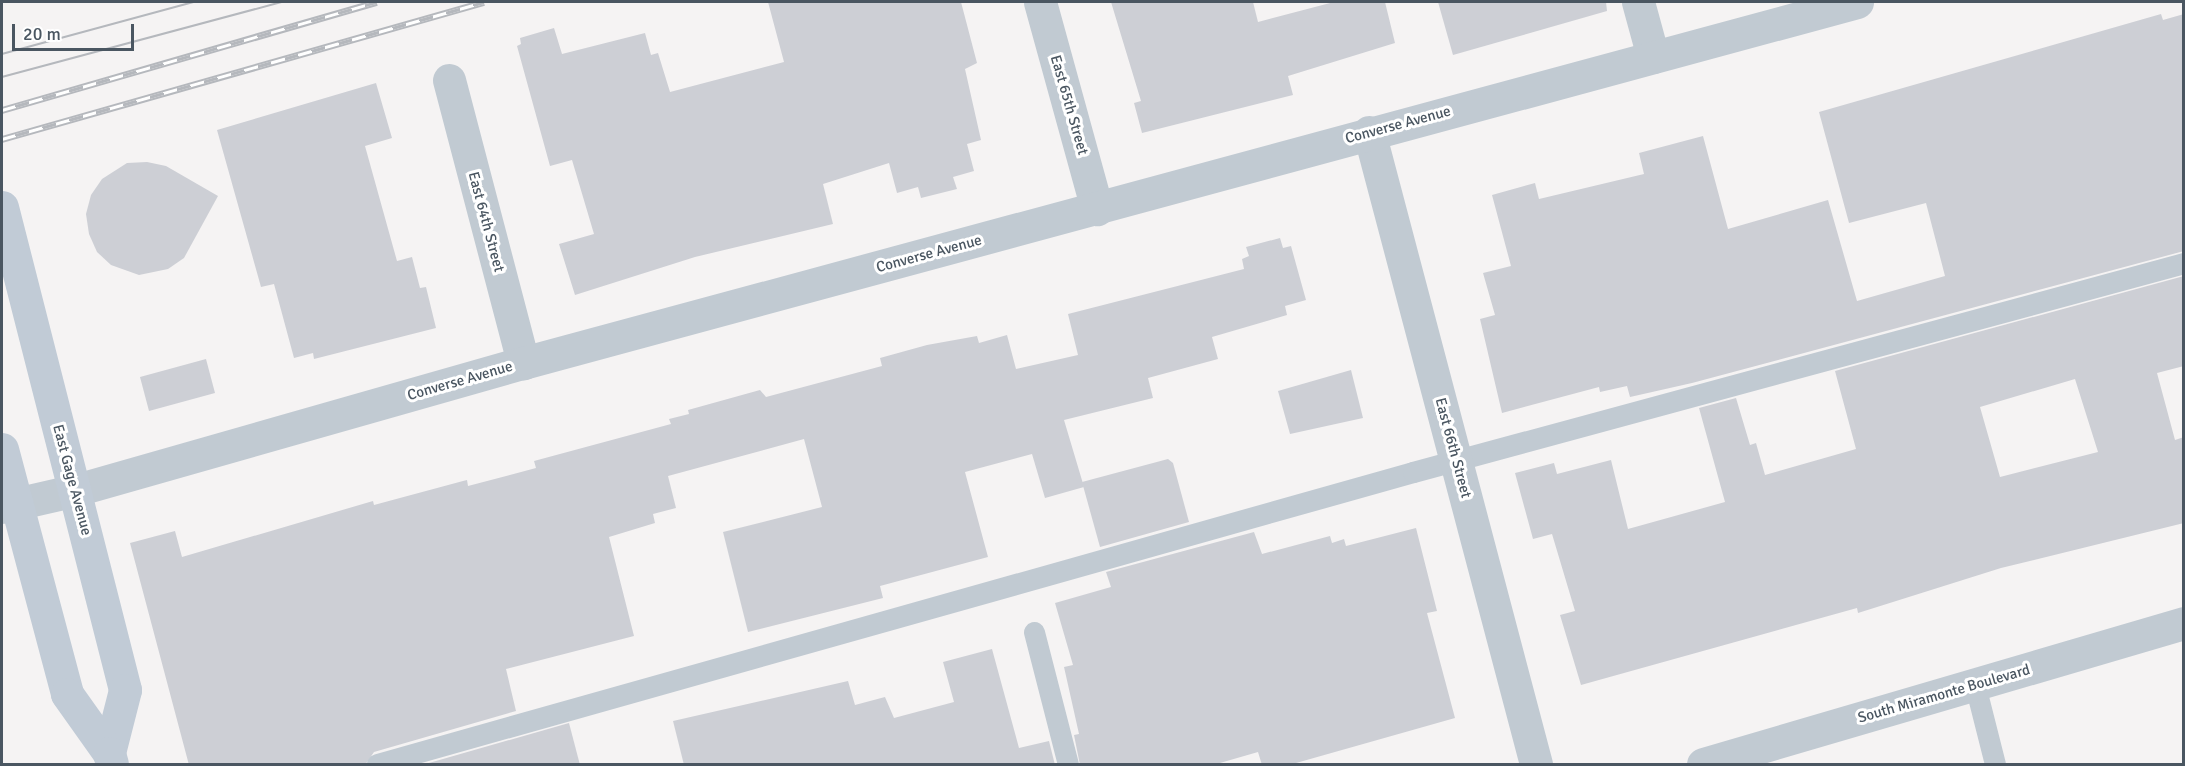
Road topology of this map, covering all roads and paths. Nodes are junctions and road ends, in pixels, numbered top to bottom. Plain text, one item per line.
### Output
1 (1040, 2) edge
2 (1638, 2) edge
3 (1857, 2) edge
4 (1653, 57) junction
5 (449, 80) dead end
6 (1370, 132) junction
7 (2, 207) edge
8 (1097, 209) junction
9 (2184, 263) edge
10 (523, 363) junction
11 (2, 449) edge
12 (1456, 460) junction
13 (76, 490) junction
14 (9, 506) edge
15 (2184, 623) edge
16 (1034, 632) dead end
17 (1975, 685) junction
18 (110, 759) edge
19 (377, 765) edge
20 (1068, 765) edge
21 (1536, 765) edge
22 (1704, 765) edge
23 (1995, 765) edge

1 - 8 street, East 65th Street
2 - 4 street
3 - 4 street, Converse Avenue
4 - 6 street, Converse Avenue
5 - 10 street, East 64th Street
6 - 8 street, Converse Avenue
6 - 12 street, East 66th Street
7 - 13 main road, East Gage Avenue
8 - 10 street, Converse Avenue
9 - 12 lane
10 - 13 street, Converse Avenue
11 - 14 main road, East Gage Avenue
12 - 19 lane
12 - 21 street, East 66th Street
13 - 14 street, Converse Avenue
13 - 18 main road, East Gage Avenue
14 - 18 main road, East Gage Avenue
15 - 17 street, South Miramonte Boulevard
16 - 20 lane
17 - 22 street, South Miramonte Boulevard
17 - 23 lane

